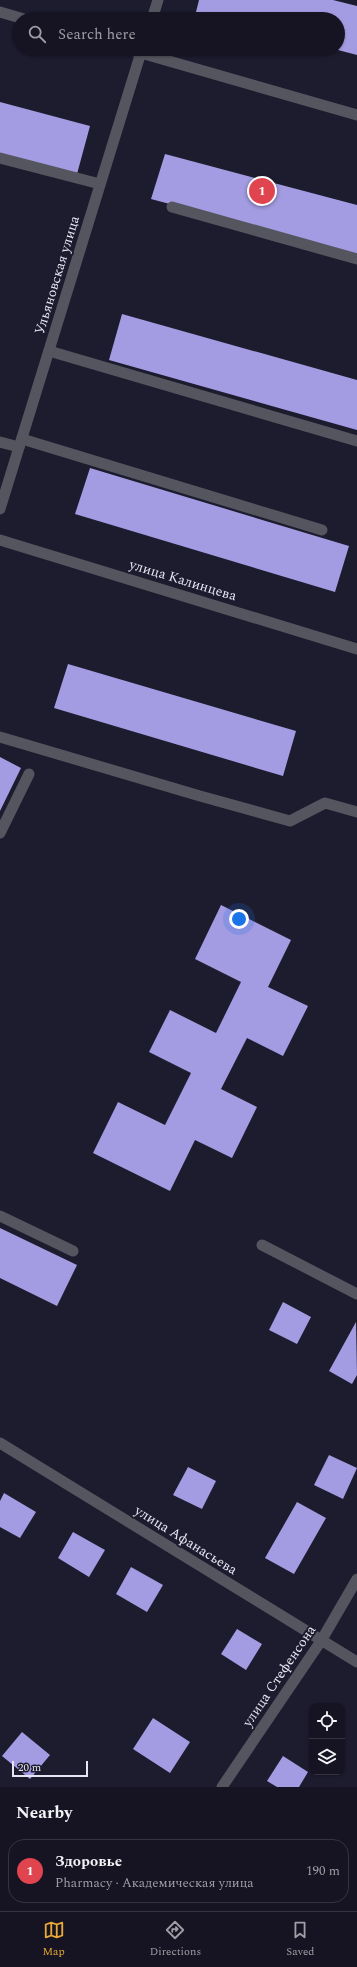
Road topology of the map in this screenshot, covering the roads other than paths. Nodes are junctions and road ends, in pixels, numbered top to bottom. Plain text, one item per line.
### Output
1 (158, 0) edge
2 (0, 12) edge
3 (154, 12) edge
4 (12, 16) edge
5 (139, 56) edge
6 (158, 56) edge
7 (357, 115) edge
8 (0, 158) edge
9 (100, 184) junction
10 (172, 207) dead end
11 (357, 259) edge
12 (49, 351) junction
13 (357, 440) edge
14 (0, 442) edge
15 (20, 443) junction
16 (0, 509) edge
17 (322, 530) dead end
18 (0, 540) edge
19 (357, 649) edge
20 (0, 737) edge
21 (30, 774) dead end
22 (357, 812) edge
23 (0, 833) edge
24 (0, 1216) edge
25 (262, 1245) dead end
26 (73, 1251) dead end
27 (357, 1294) edge
28 (0, 1443) edge
29 (357, 1579) edge
30 (322, 1641) junction
31 (357, 1662) edge
32 (222, 1787) edge

1 - 3 street
2 - 4 street
5 - 9 street, Ульяновская улица
6 - 7 street
8 - 9 street
9 - 12 street, Ульяновская улица
10 - 11 street
12 - 13 street
12 - 15 street, Ульяновская улица
14 - 15 street
15 - 16 street, Ульяновская улица
15 - 17 street
18 - 19 street, улица Калинцева
20 - 22 street
21 - 23 street
24 - 26 street
25 - 27 street
28 - 30 street, улица Афанасьева
29 - 30 street, улица Стефенсона
30 - 31 street, улица Афанасьева
30 - 32 street, улица Стефенсона

